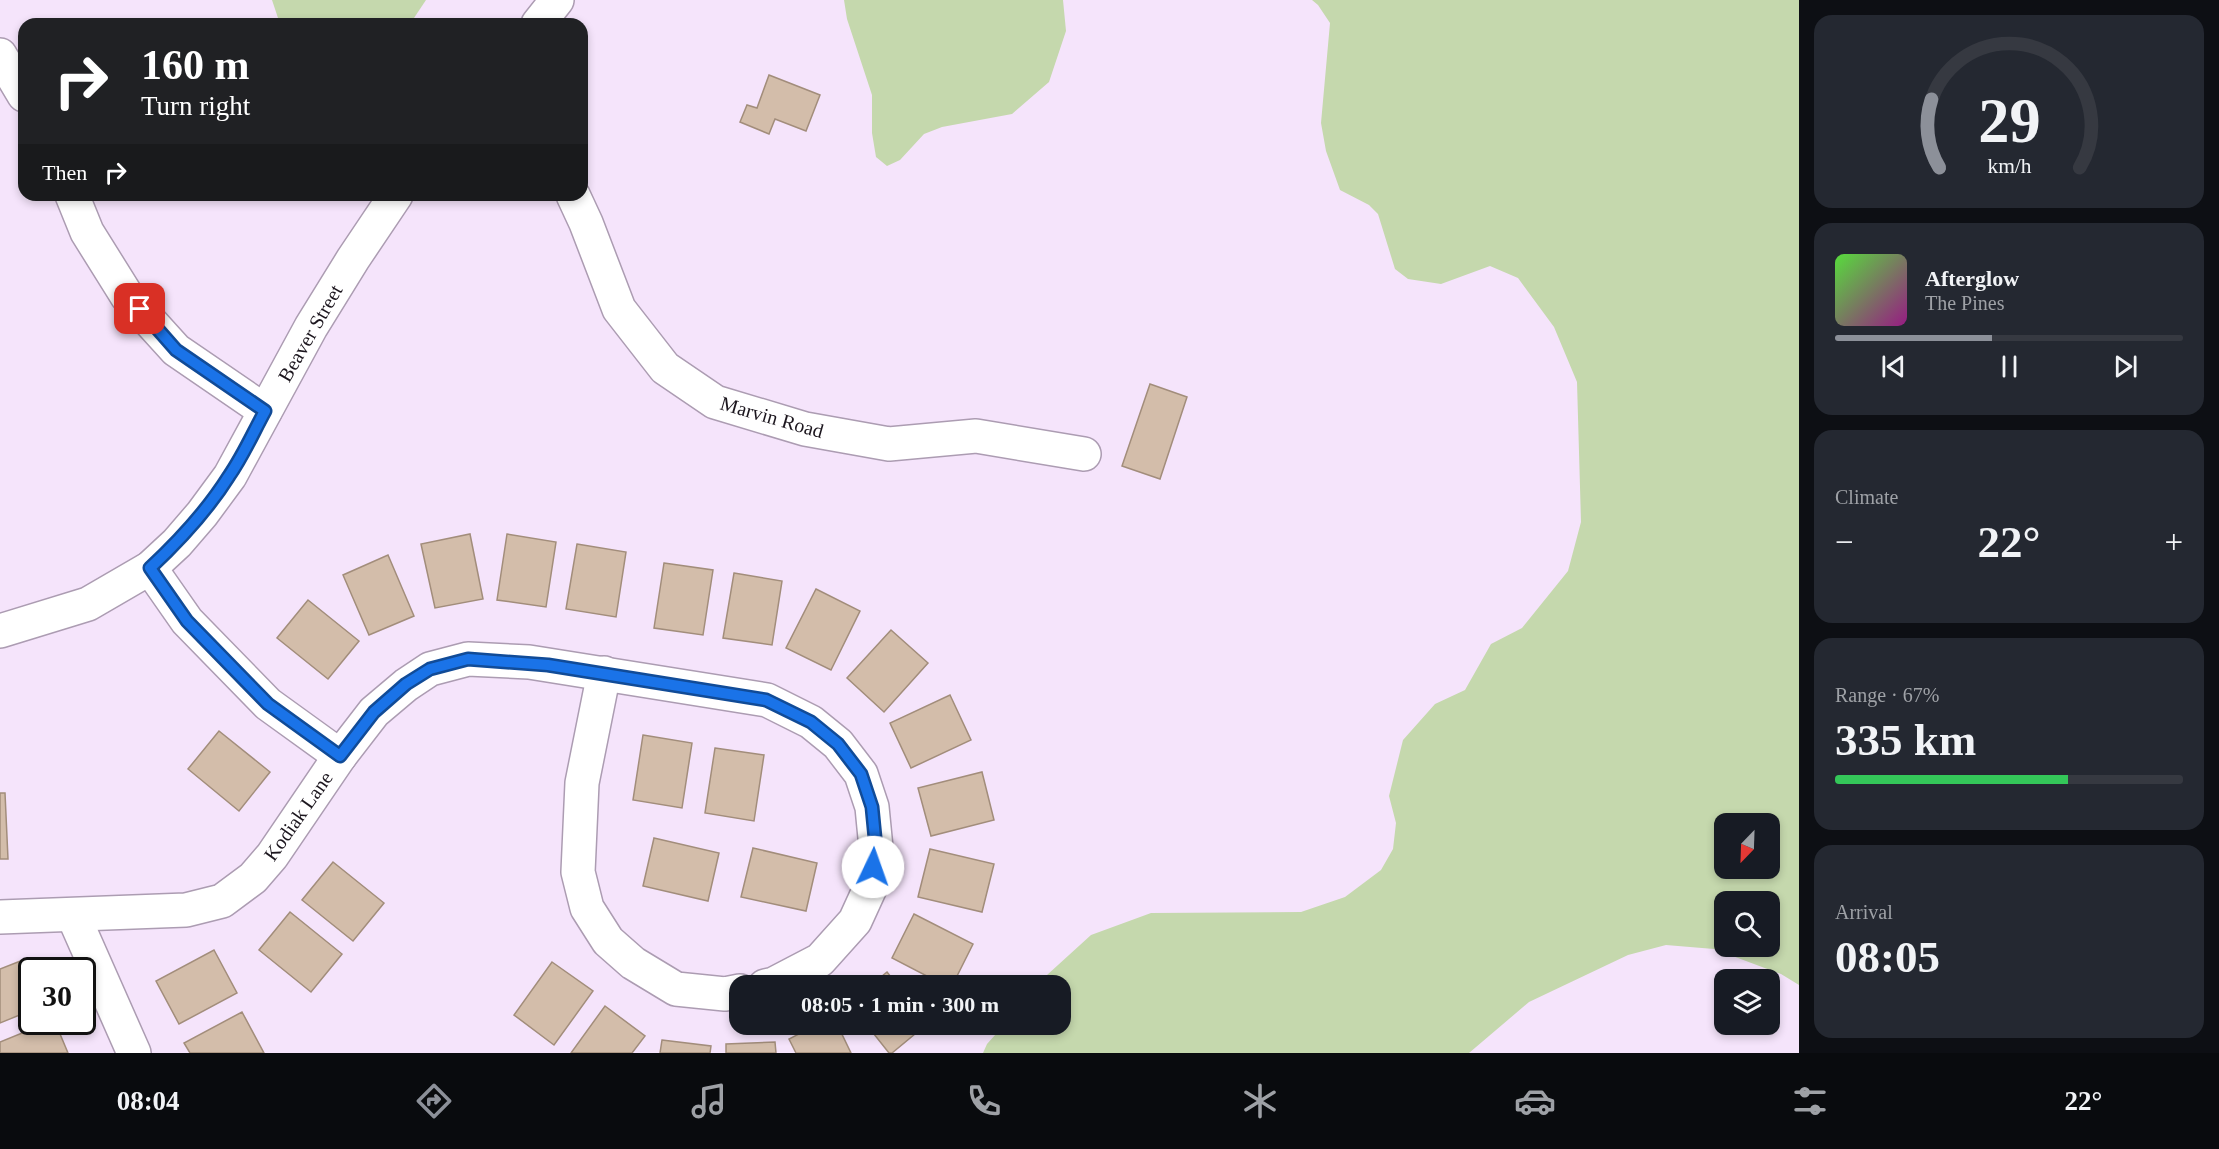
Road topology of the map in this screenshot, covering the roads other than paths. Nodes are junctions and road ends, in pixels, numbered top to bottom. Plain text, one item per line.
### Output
1 (557, 0) edge
2 (542, 18) edge
3 (0, 55) edge
4 (18, 85) edge
5 (74, 201) edge
6 (392, 201) edge
7 (576, 201) edge
8 (265, 411) junction
9 (1084, 454) dead end
10 (150, 568) junction
11 (0, 631) edge
12 (604, 673) junction
13 (340, 756) junction
14 (73, 915) junction
15 (0, 917) edge
16 (791, 975) edge
17 (729, 993) edge
18 (134, 1053) edge

1 - 2 street
3 - 4 street
5 - 8 street
6 - 8 street, Beaver Street
7 - 9 street, Marvin Road
8 - 10 street, Beaver Street
10 - 11 street, Beaver Street
10 - 13 street
12 - 13 street, Kodiak Lane
12 - 16 street, Kodiak Lane
12 - 17 street
13 - 14 street, Kodiak Lane
14 - 15 street, Kodiak Lane
14 - 18 street

